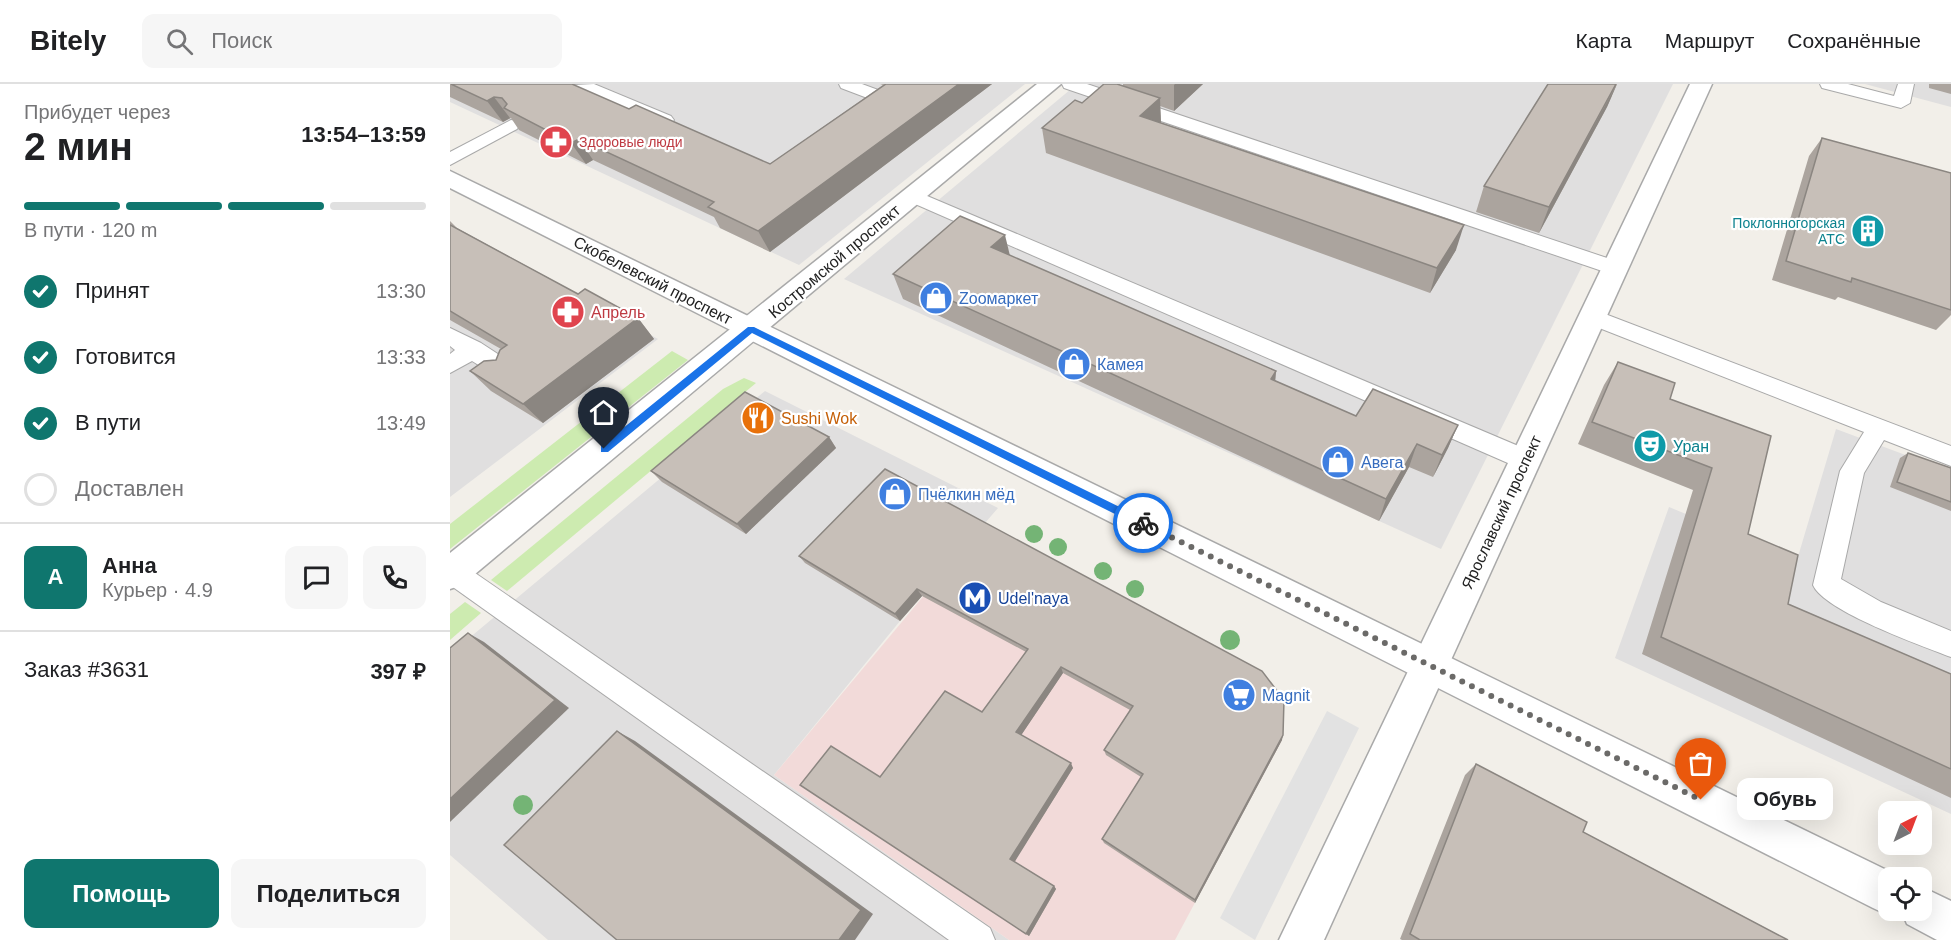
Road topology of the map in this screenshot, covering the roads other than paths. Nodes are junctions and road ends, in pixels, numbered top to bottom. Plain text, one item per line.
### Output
1 (584, 84) edge
2 (847, 84) edge
3 (1050, 84) edge
4 (1070, 84) edge
5 (1701, 84) edge
6 (1828, 84) edge
7 (1906, 84) edge
8 (846, 124) edge
9 (511, 125) edge
10 (677, 125) edge
11 (450, 159) edge
12 (450, 178) edge
13 (913, 196) junction
14 (1616, 267) junction
15 (1592, 317) junction
16 (751, 329) junction
17 (450, 336) edge
18 (473, 349) junction
19 (450, 365) edge
20 (508, 372) edge
21 (1878, 428) junction
22 (1951, 456) edge
23 (1526, 460) junction
24 (451, 573) edge
25 (1951, 644) edge
26 (1429, 666) junction
27 (1878, 888) edge
28 (1932, 914) edge
29 (1951, 924) edge
30 (1306, 938) edge
31 (978, 940) edge

1 - 10 lane
2 - 8 lane
3 - 13 street, Костромской проспект
4 - 14 lane
5 - 14 street, Ярославский проспект
6 - 7 lane
9 - 11 lane
12 - 16 street, Скобелевский проспект
13 - 16 street, Костромской проспект
13 - 23 lane
14 - 15 street, Ярославский проспект
15 - 21 lane
15 - 23 street, Ярославский проспект
16 - 24 street, Костромской проспект
16 - 26 street, Скобелевский проспект
17 - 18 lane
18 - 19 lane
18 - 20 lane
21 - 22 lane
21 - 25 lane
23 - 26 street, Ярославский проспект
24 - 31 lane
26 - 27 street, Скобелевский проспект
26 - 30 street, Ярославский проспект
28 - 29 street

